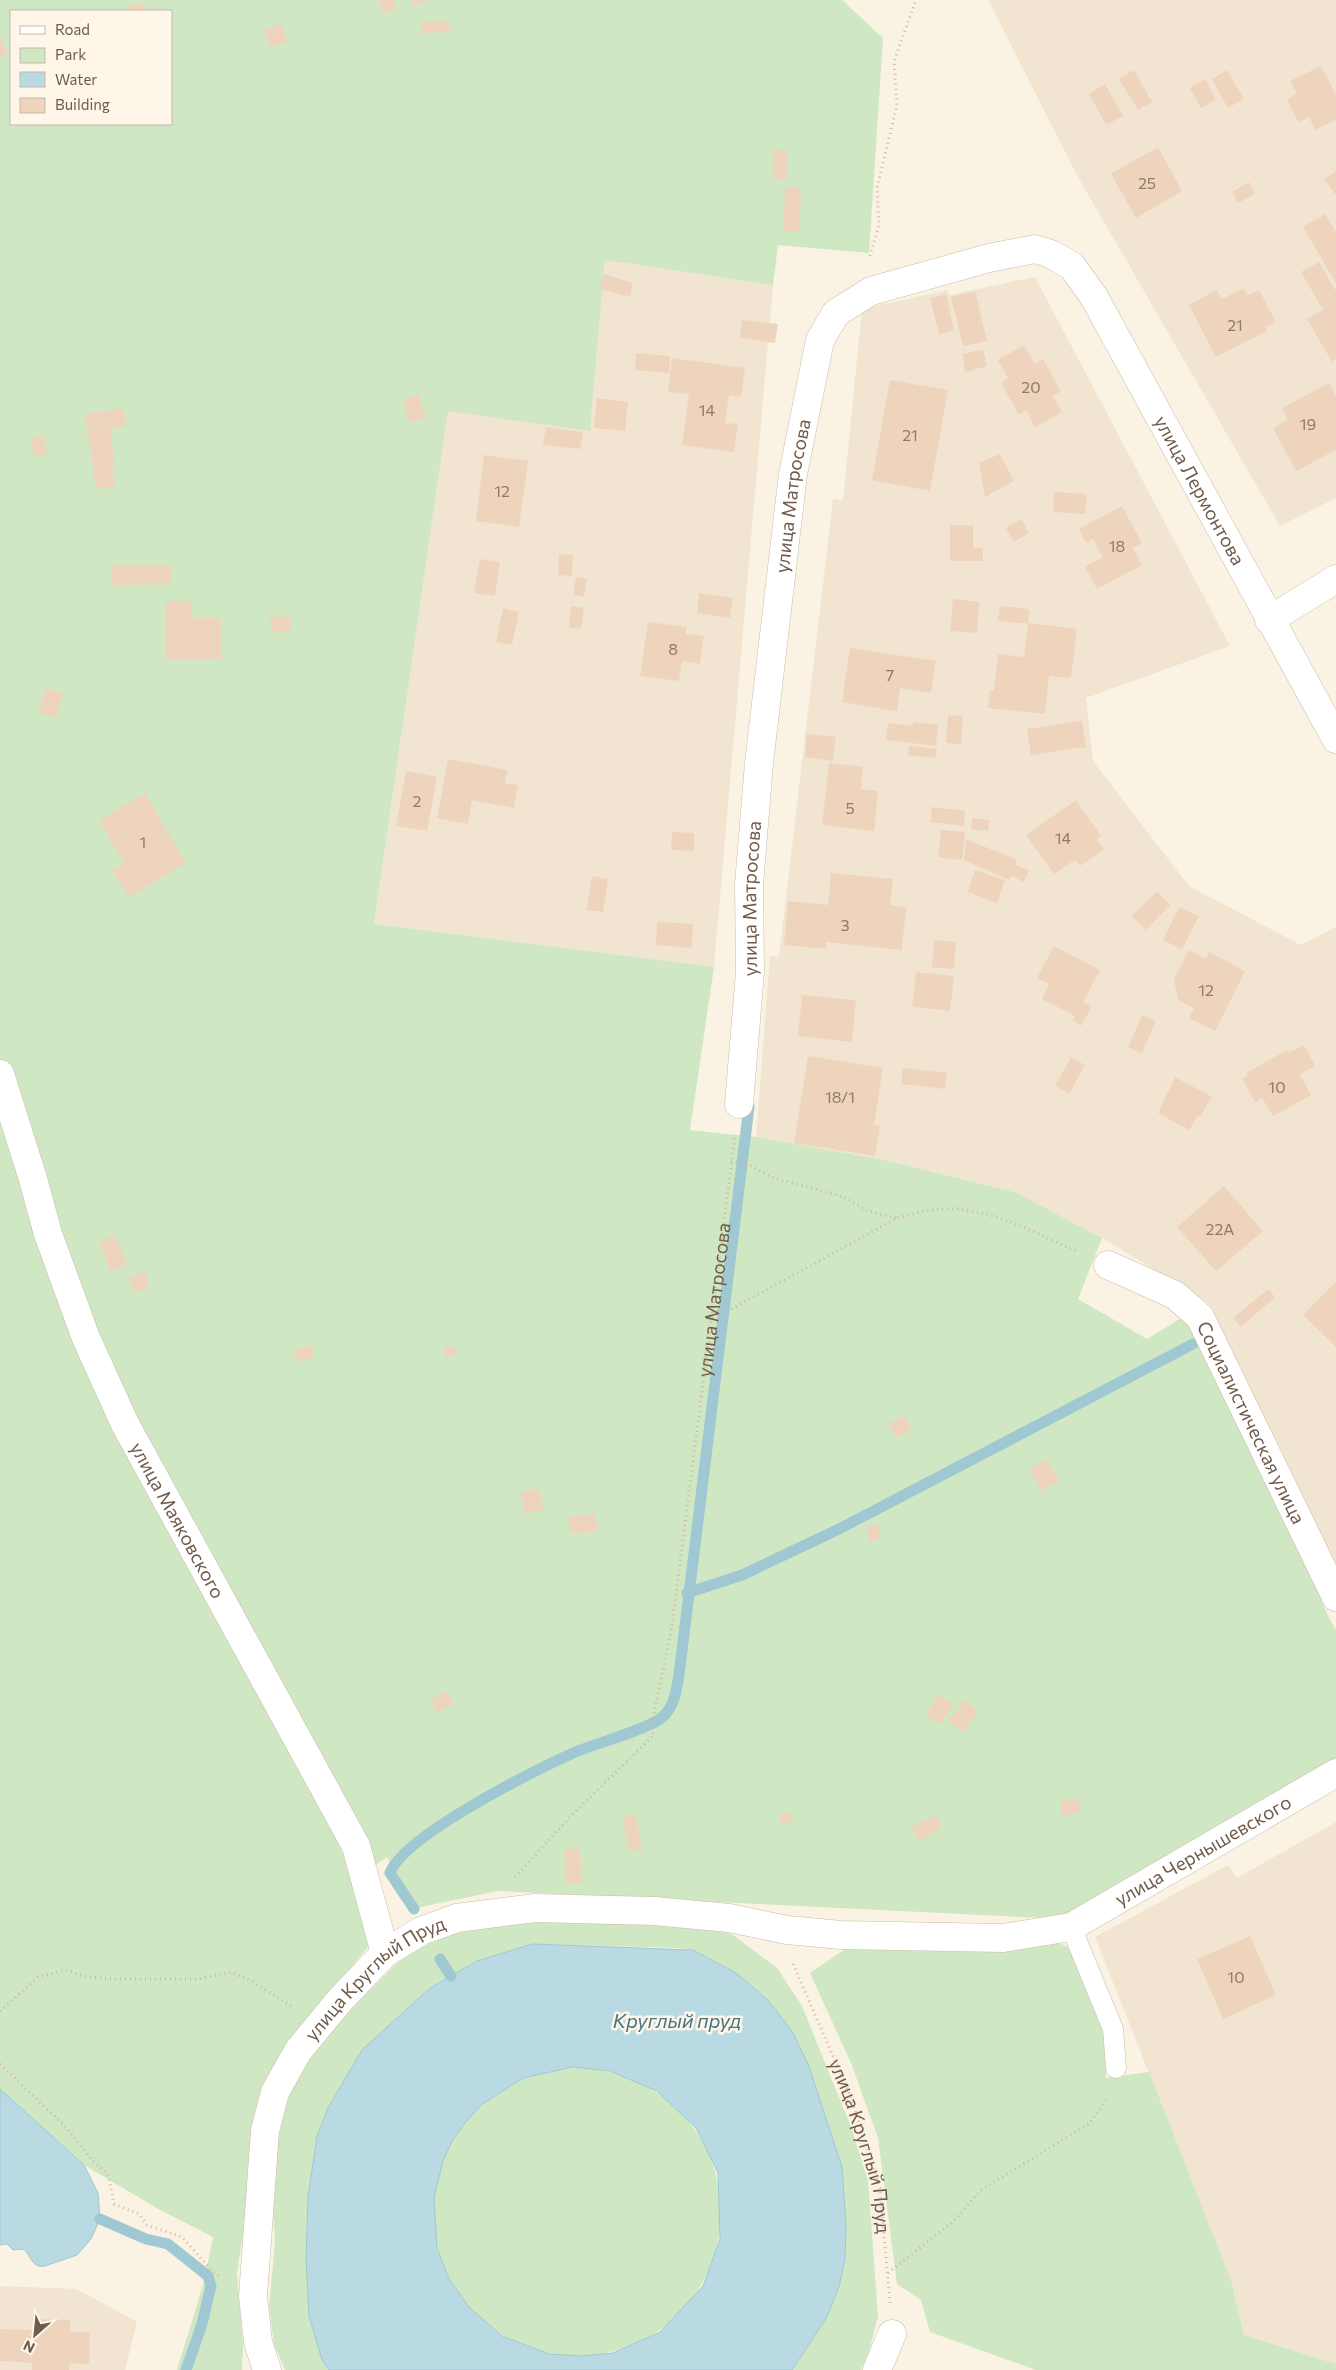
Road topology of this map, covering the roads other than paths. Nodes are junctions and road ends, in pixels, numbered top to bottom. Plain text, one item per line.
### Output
1 (1051, 254) joint
2 (1336, 579) edge
3 (1269, 620) junction
4 (1336, 739) edge
5 (0, 1074) edge
6 (739, 1104) road end
7 (1108, 1265) road end
8 (1336, 1597) edge
9 (1336, 1774) edge
10 (1071, 1928) junction
11 (385, 1953) junction
12 (1116, 2068) road end
13 (892, 2334) road end
14 (266, 2370) edge
15 (877, 2370) edge

1 - 3 street, улица Лермонтова
1 - 6 street, улица Матросова
2 - 3 street
3 - 4 street, улица Лермонтова
5 - 11 street, улица Маяковского
7 - 8 street, Социалистическая улица
9 - 10 street, улица Чернышевского
10 - 11 street, улица Круглый Пруд
10 - 12 lane
11 - 14 street, улица Круглый Пруд
13 - 15 street

